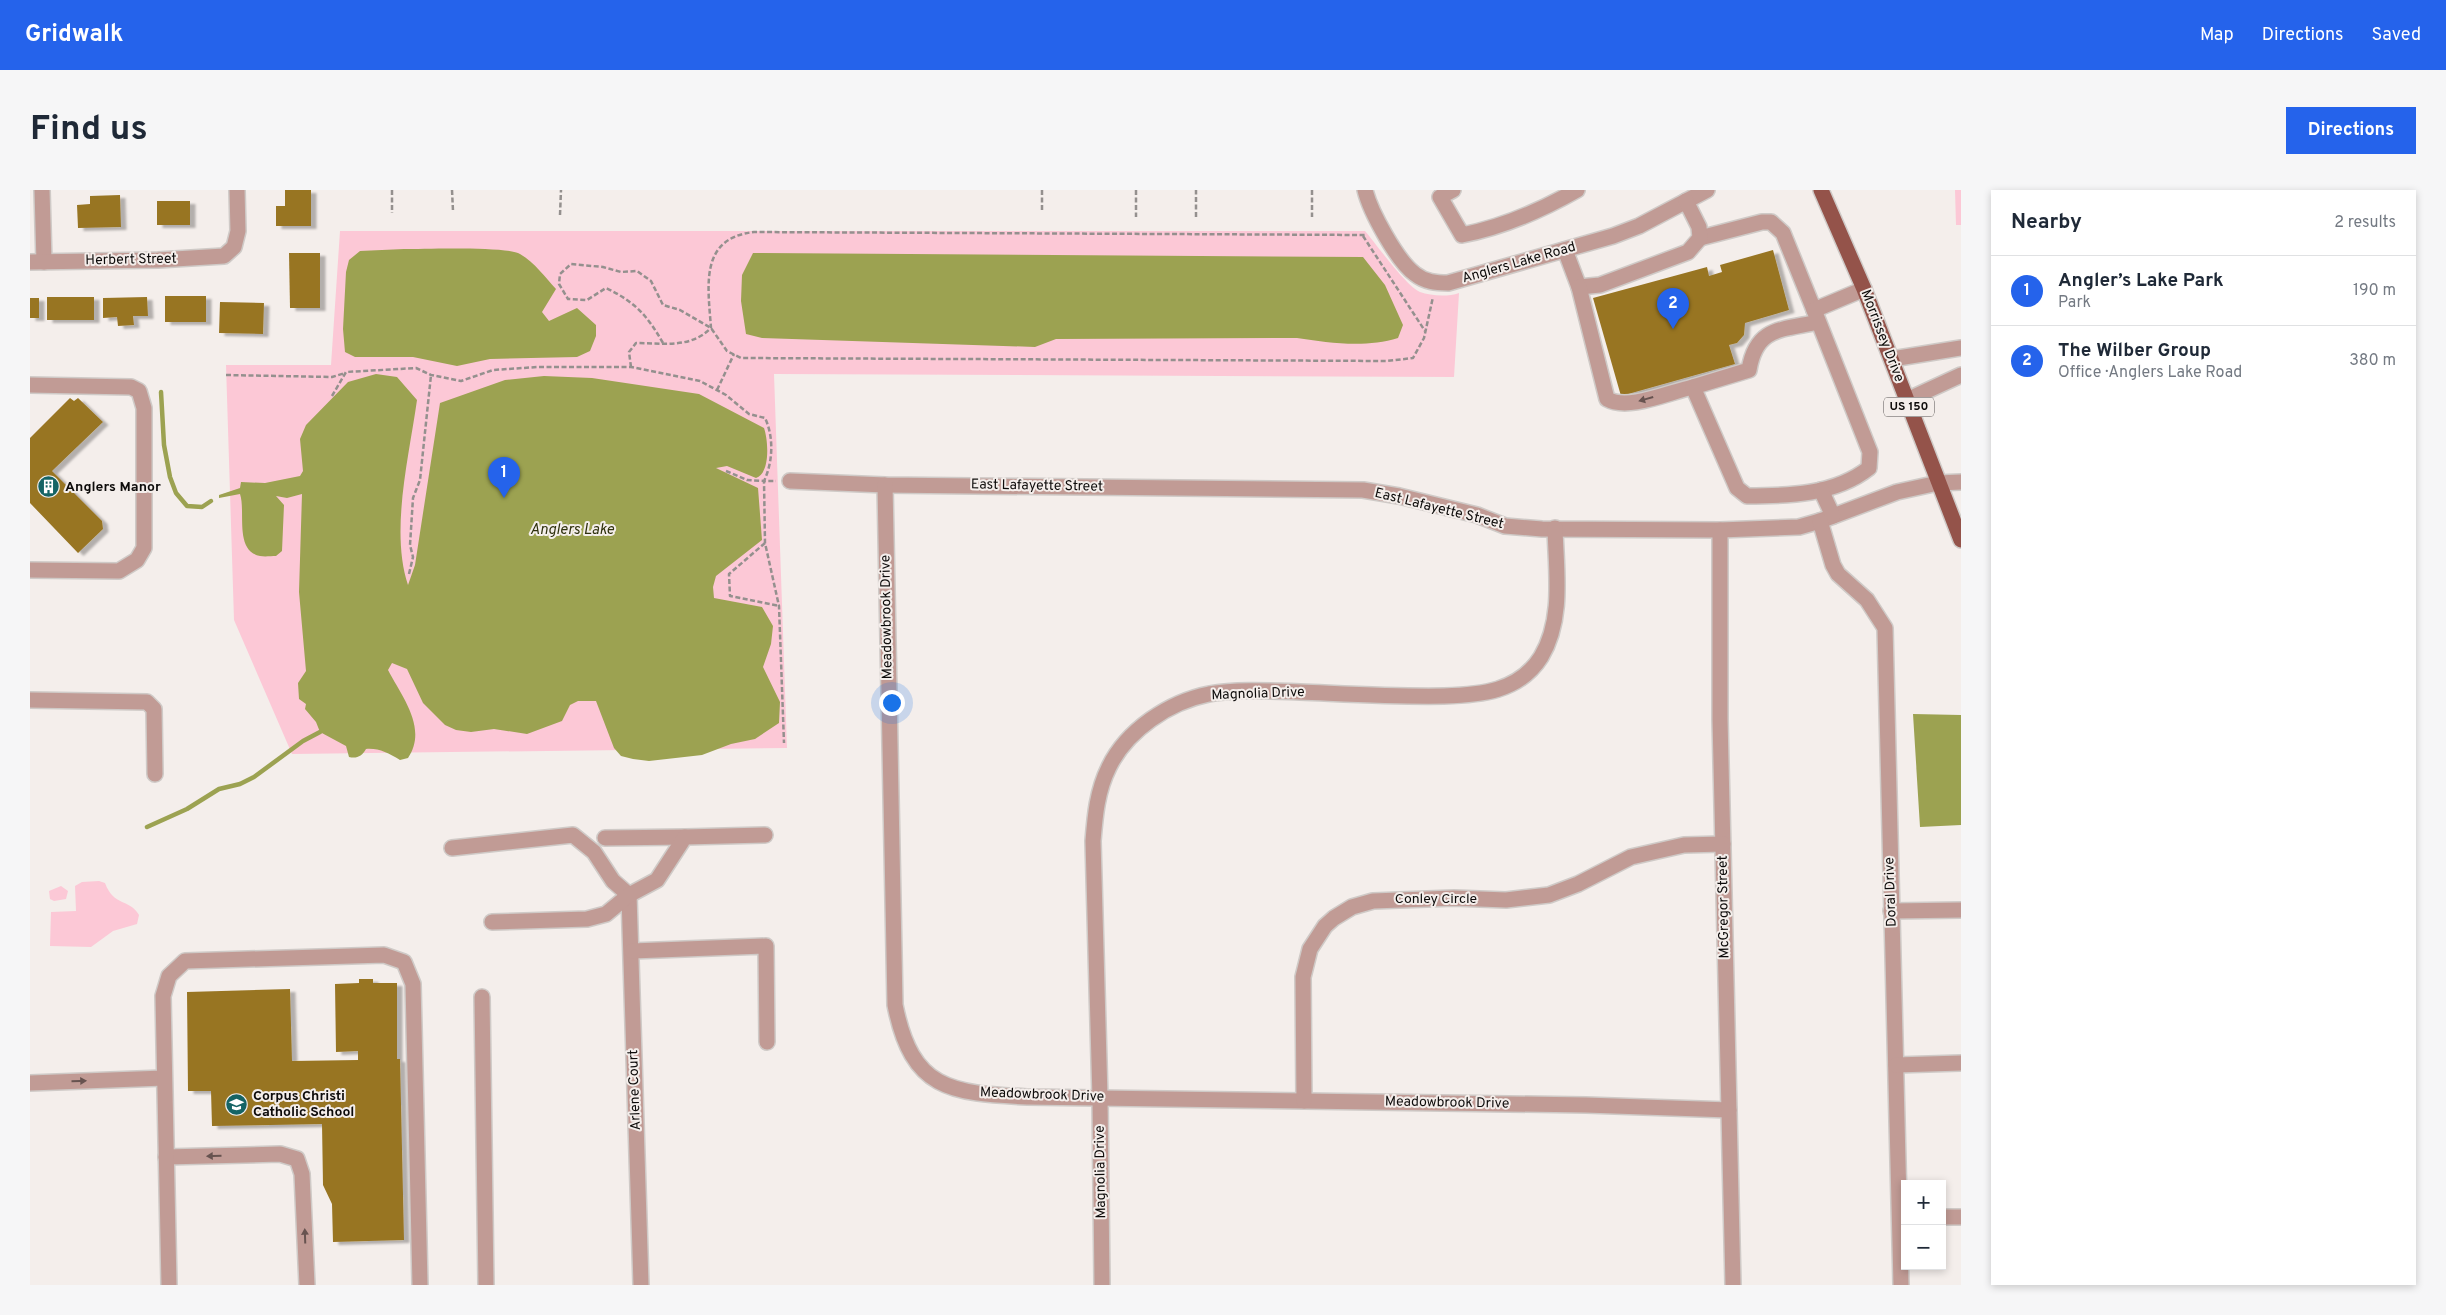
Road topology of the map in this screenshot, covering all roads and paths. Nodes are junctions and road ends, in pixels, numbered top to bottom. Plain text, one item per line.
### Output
1 (42, 190) edge
2 (237, 190) edge
3 (392, 190) edge
4 (452, 190) edge
5 (561, 190) edge
6 (1042, 190) edge
7 (1136, 190) edge
8 (1196, 190) edge
9 (1312, 190) edge
10 (1453, 190) edge
11 (1577, 190) edge
12 (1708, 190) edge
13 (1821, 190) edge
14 (1366, 193) edge
15 (1686, 201) junction
16 (453, 211) dead end
17 (1042, 212) dead end
18 (392, 213) dead end
19 (560, 215) dead end
20 (1136, 217) dead end
21 (1196, 217) dead end
22 (1312, 217) dead end
23 (1382, 229) junction
24 (1363, 236) junction
25 (1700, 238) junction
26 (1565, 250) junction
27 (37, 262) edge
28 (1436, 283) junction
29 (1579, 287) junction
30 (1864, 289) junction
31 (1816, 316) junction
32 (711, 328) junction
33 (1425, 332) junction
34 (663, 344) junction
35 (1961, 348) edge
36 (734, 354) junction
37 (1892, 359) junction
38 (630, 367) junction
39 (346, 372) junction
40 (226, 375) dead end
41 (431, 375) junction
42 (1961, 375) edge
43 (30, 385) edge
44 (1693, 387) junction
45 (717, 390) junction
46 (332, 396) dead end
47 (1907, 400) junction
48 (726, 471) dead end
49 (764, 481) junction
50 (790, 482) joint
51 (1938, 482) junction
52 (1961, 482) edge
53 (885, 485) junction
54 (1821, 490) junction
55 (1827, 519) junction
56 (1555, 528) junction
57 (1720, 530) junction
58 (1961, 540) edge
59 (765, 542) junction
60 (30, 570) edge
61 (409, 574) dead end
62 (779, 606) junction
63 (30, 700) edge
64 (784, 743) dead end
65 (155, 774) dead end
66 (765, 835) dead end
67 (605, 838) dead end
68 (685, 838) junction
69 (1723, 844) junction
70 (452, 848) dead end
71 (629, 895) junction
72 (1961, 910) edge
73 (1892, 911) junction
74 (492, 922) dead end
75 (632, 951) junction
76 (482, 997) dead end
77 (767, 1042) dead end
78 (1961, 1063) edge
79 (1896, 1065) junction
80 (164, 1078) junction
81 (30, 1083) edge
82 (1100, 1098) junction
83 (1304, 1101) junction
84 (1729, 1110) junction
85 (166, 1157) junction
86 (1901, 1192) edge
87 (1961, 1217) edge
88 (1946, 1218) edge
89 (1902, 1225) edge
90 (169, 1285) edge
91 (307, 1285) edge
92 (420, 1285) edge
93 (486, 1285) edge
94 (641, 1285) edge
95 (1102, 1285) edge
96 (1733, 1285) edge
97 (1900, 1285) edge

1 - 27 street
2 - 27 street, Herbert Street
3 - 18 path
4 - 16 path
5 - 19 path
6 - 17 path
7 - 20 path
8 - 21 path
9 - 22 path
10 - 11 street
12 - 15 street, Anglers Lake Road
13 - 30 main road, Morrissey Drive / US 150
14 - 23 street, Anglers Lake Road
15 - 25 street
15 - 26 street, Anglers Lake Road
23 - 24 path
23 - 28 street, Anglers Lake Road
24 - 32 path
24 - 33 path
25 - 29 street
25 - 31 street
26 - 28 street, Anglers Lake Road
26 - 29 street
28 - 33 path
44 -> 29 street
30 - 31 street
30 - 37 main road, Morrissey Drive / US 150
31 - 44 street
31 - 54 street
32 - 34 path
32 - 34 path
32 - 36 path
33 - 36 path
34 - 38 path
35 - 37 street
36 - 45 path
37 - 47 main road, Morrissey Drive / US 150
38 - 41 path
38 - 45 path
39 - 40 path
39 - 41 path
39 - 46 path
41 - 61 path
42 - 47 street
43 - 60 street
44 - 54 street
45 - 49 path
47 - 51 main road, Morrissey Drive / US 150
48 - 49 path
49 - 50 path
49 - 59 path
50 - 53 street, East Lafayette Street
51 - 52 street, East Lafayette Street
51 - 55 street, East Lafayette Street
51 - 58 main road, Morrissey Drive / US 150
53 - 56 street, East Lafayette Street
53 - 82 street, Meadowbrook Drive
54 - 55 street, Doral Drive
55 - 57 street, East Lafayette Street
55 - 73 street, Doral Drive
56 - 57 street, East Lafayette Street
56 - 82 street, Magnolia Drive
57 - 69 street, McGregor Street
59 - 62 path
59 - 62 path
62 - 64 path
63 - 65 street
66 - 68 street
67 - 68 street
68 - 71 street
69 - 83 street, Conley Circle
69 - 84 street, McGregor Street
70 - 71 street
71 - 74 street
71 - 75 street, Arlene Court
72 - 73 street
73 - 79 street, Doral Drive
75 - 77 street
75 - 94 street, Arlene Court
76 - 93 street
78 - 79 street
79 - 86 street, Doral Drive
81 -> 80 street
80 - 85 street
80 - 92 street
82 - 83 street, Meadowbrook Drive
82 - 95 street, Magnolia Drive
83 - 84 street, Meadowbrook Drive
84 - 96 street, McGregor Street
85 - 90 street
91 -> 85 street
87 - 88 street
89 - 97 street, Doral Drive

